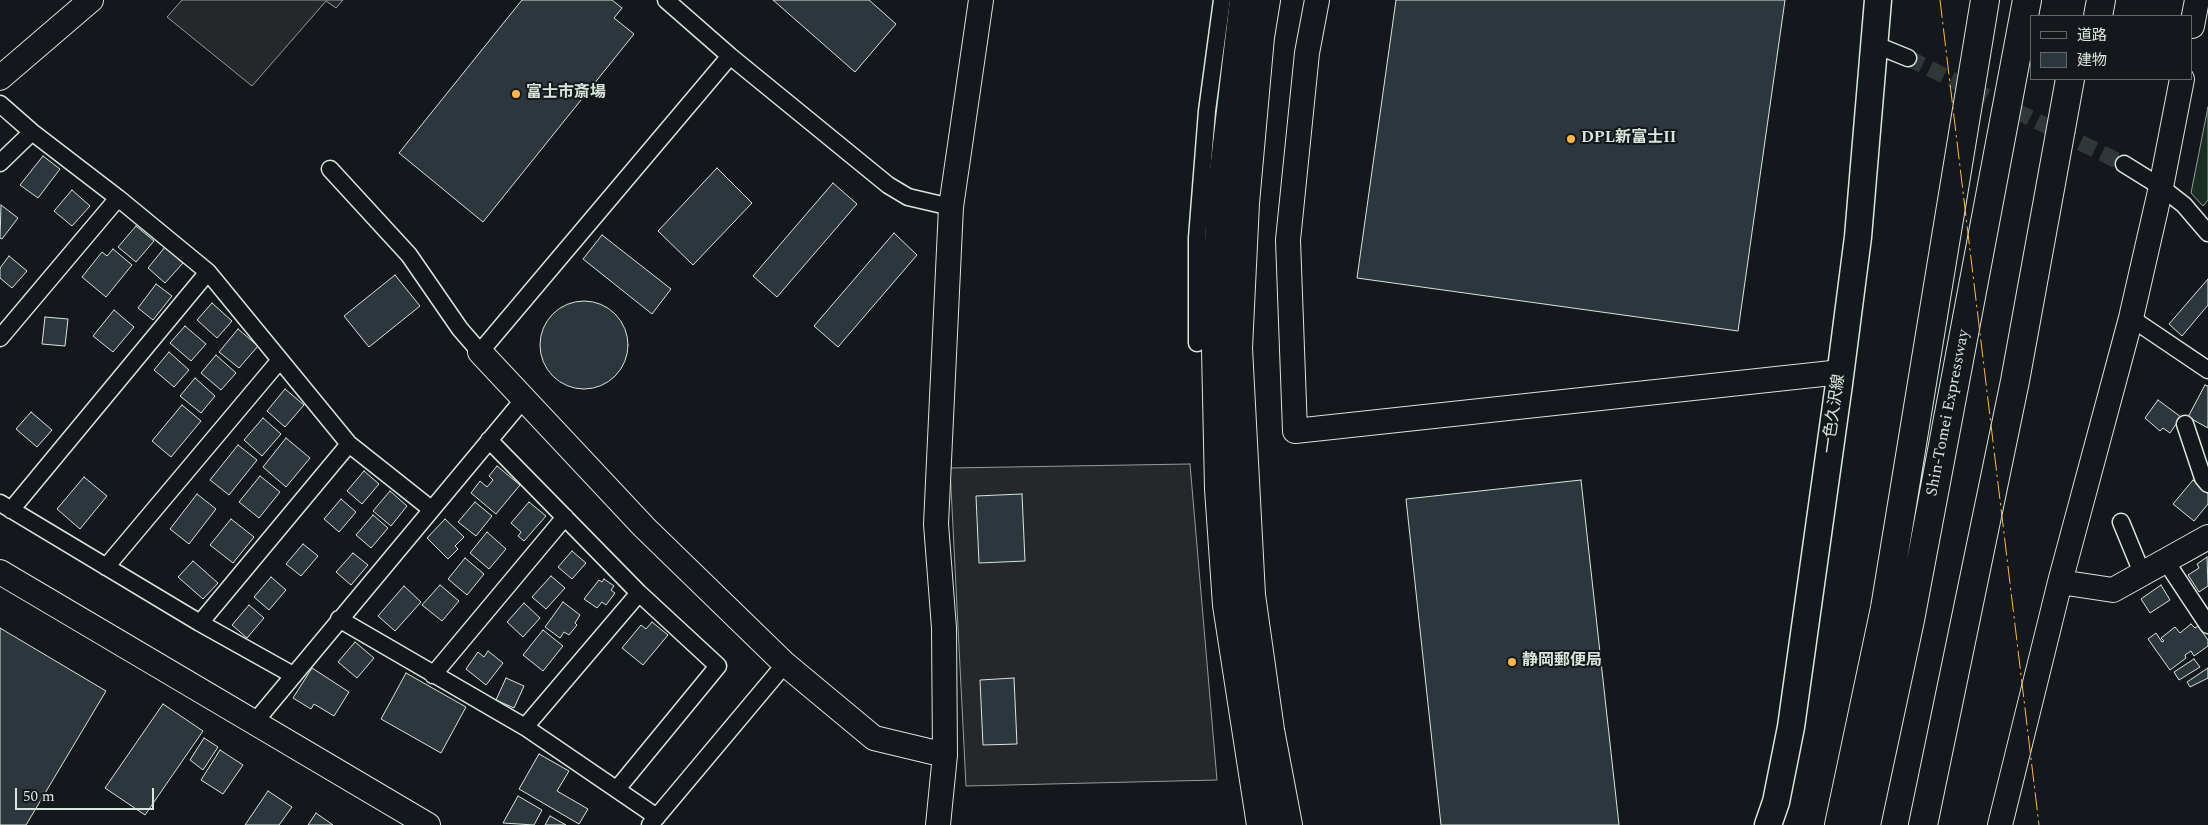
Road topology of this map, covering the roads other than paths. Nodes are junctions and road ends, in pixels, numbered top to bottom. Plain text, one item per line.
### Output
1 (91, 0) edge
2 (666, 0) edge
3 (981, 0) edge
4 (1222, 0) edge
5 (1244, 0) edge
6 (1266, 0) edge
7 (1317, 0) edge
8 (1878, 0) edge
9 (1985, 0) edge
10 (2027, 0) edge
11 (2082, 0) edge
12 (2102, 0) edge
13 (2197, 0) edge
14 (2079, 15) edge
15 (2098, 15) edge
16 (2193, 21) edge
17 (1876, 45) junction
18 (730, 56) junction
19 (1908, 58) tunnel mouth
20 (0, 78) edge
21 (2070, 80) edge
22 (2086, 80) edge
23 (2182, 80) edge
24 (0, 104) edge
25 (32, 132) junction
26 (0, 163) edge
27 (2124, 164) tunnel mouth
28 (330, 169) dead end
29 (2161, 187) junction
30 (118, 198) junction
31 (951, 207) junction
32 (2208, 233) edge
33 (208, 272) junction
34 (2131, 318) junction
35 (0, 338) edge
36 (1197, 343) dead end
37 (480, 352) junction
38 (280, 360) junction
39 (2208, 370) edge
40 (1841, 372) junction
41 (2015, 381) junction
42 (523, 400) junction
43 (2185, 424) dead end
44 (489, 440) junction
45 (348, 444) junction
46 (2208, 484) edge
47 (5, 506) edge
48 (431, 508) junction
49 (565, 517) junction
50 (2121, 522) dead end
51 (2208, 537) edge
52 (2165, 560) junction
53 (106, 567) junction
54 (0, 572) edge
55 (2142, 574) junction
56 (2060, 582) junction
57 (640, 593) junction
58 (339, 619) junction
59 (200, 623) junction
60 (2208, 625) edge
61 (785, 664) junction
62 (293, 675) junction
63 (434, 675) junction
64 (254, 723) junction
65 (525, 728) junction
66 (945, 755) junction
67 (617, 789) junction
68 (653, 821) edge
69 (428, 825) edge
70 (938, 825) edge
71 (1261, 825) edge
72 (1288, 825) edge
73 (1768, 825) edge
74 (1839, 825) edge
75 (1866, 825) edge
76 (1923, 825) edge
77 (2000, 825) edge

1 - 20 street
2 - 18 street
3 - 31 street
4 - 36 street
5 - 71 highway
6 - 72 highway
7 - 40 street
8 - 17 main road, 一色久沢線
9 - 74 highway
10 - 75 highway, Shin-Tomei Expressway
11 - 14 highway
12 - 15 highway
13 - 16 street
17 - 19 street
17 - 40 main road, 一色久沢線
18 - 31 street
18 - 37 street
21 - 41 highway
22 - 41 highway
23 - 29 street
24 - 25 street
25 - 26 street
25 - 30 street
27 - 29 street
28 - 37 street
29 - 32 street
29 - 34 street
30 - 33 street
30 - 35 street
31 - 66 street
33 - 38 street
33 - 47 street
34 - 39 street
34 - 56 street
37 - 42 street
38 - 45 street
38 - 53 street
40 - 73 main road, 一色久沢線
41 - 76 highway
42 - 44 street
42 - 61 street
43 - 46 street
44 - 48 street
44 - 49 street
45 - 48 street
45 - 59 street
47 - 53 street
48 - 58 street
49 - 57 street
49 - 63 street
50 - 55 street
51 - 52 street
52 - 55 street
52 - 60 street
53 - 59 street
54 - 64 street
55 - 56 street
56 - 77 street
57 - 65 street
57 - 67 street
58 - 62 street
58 - 63 street
59 - 62 street
61 - 66 street
61 - 68 street
62 - 64 street
63 - 65 street
64 - 69 street
65 - 67 street
66 - 70 street
67 - 68 street

